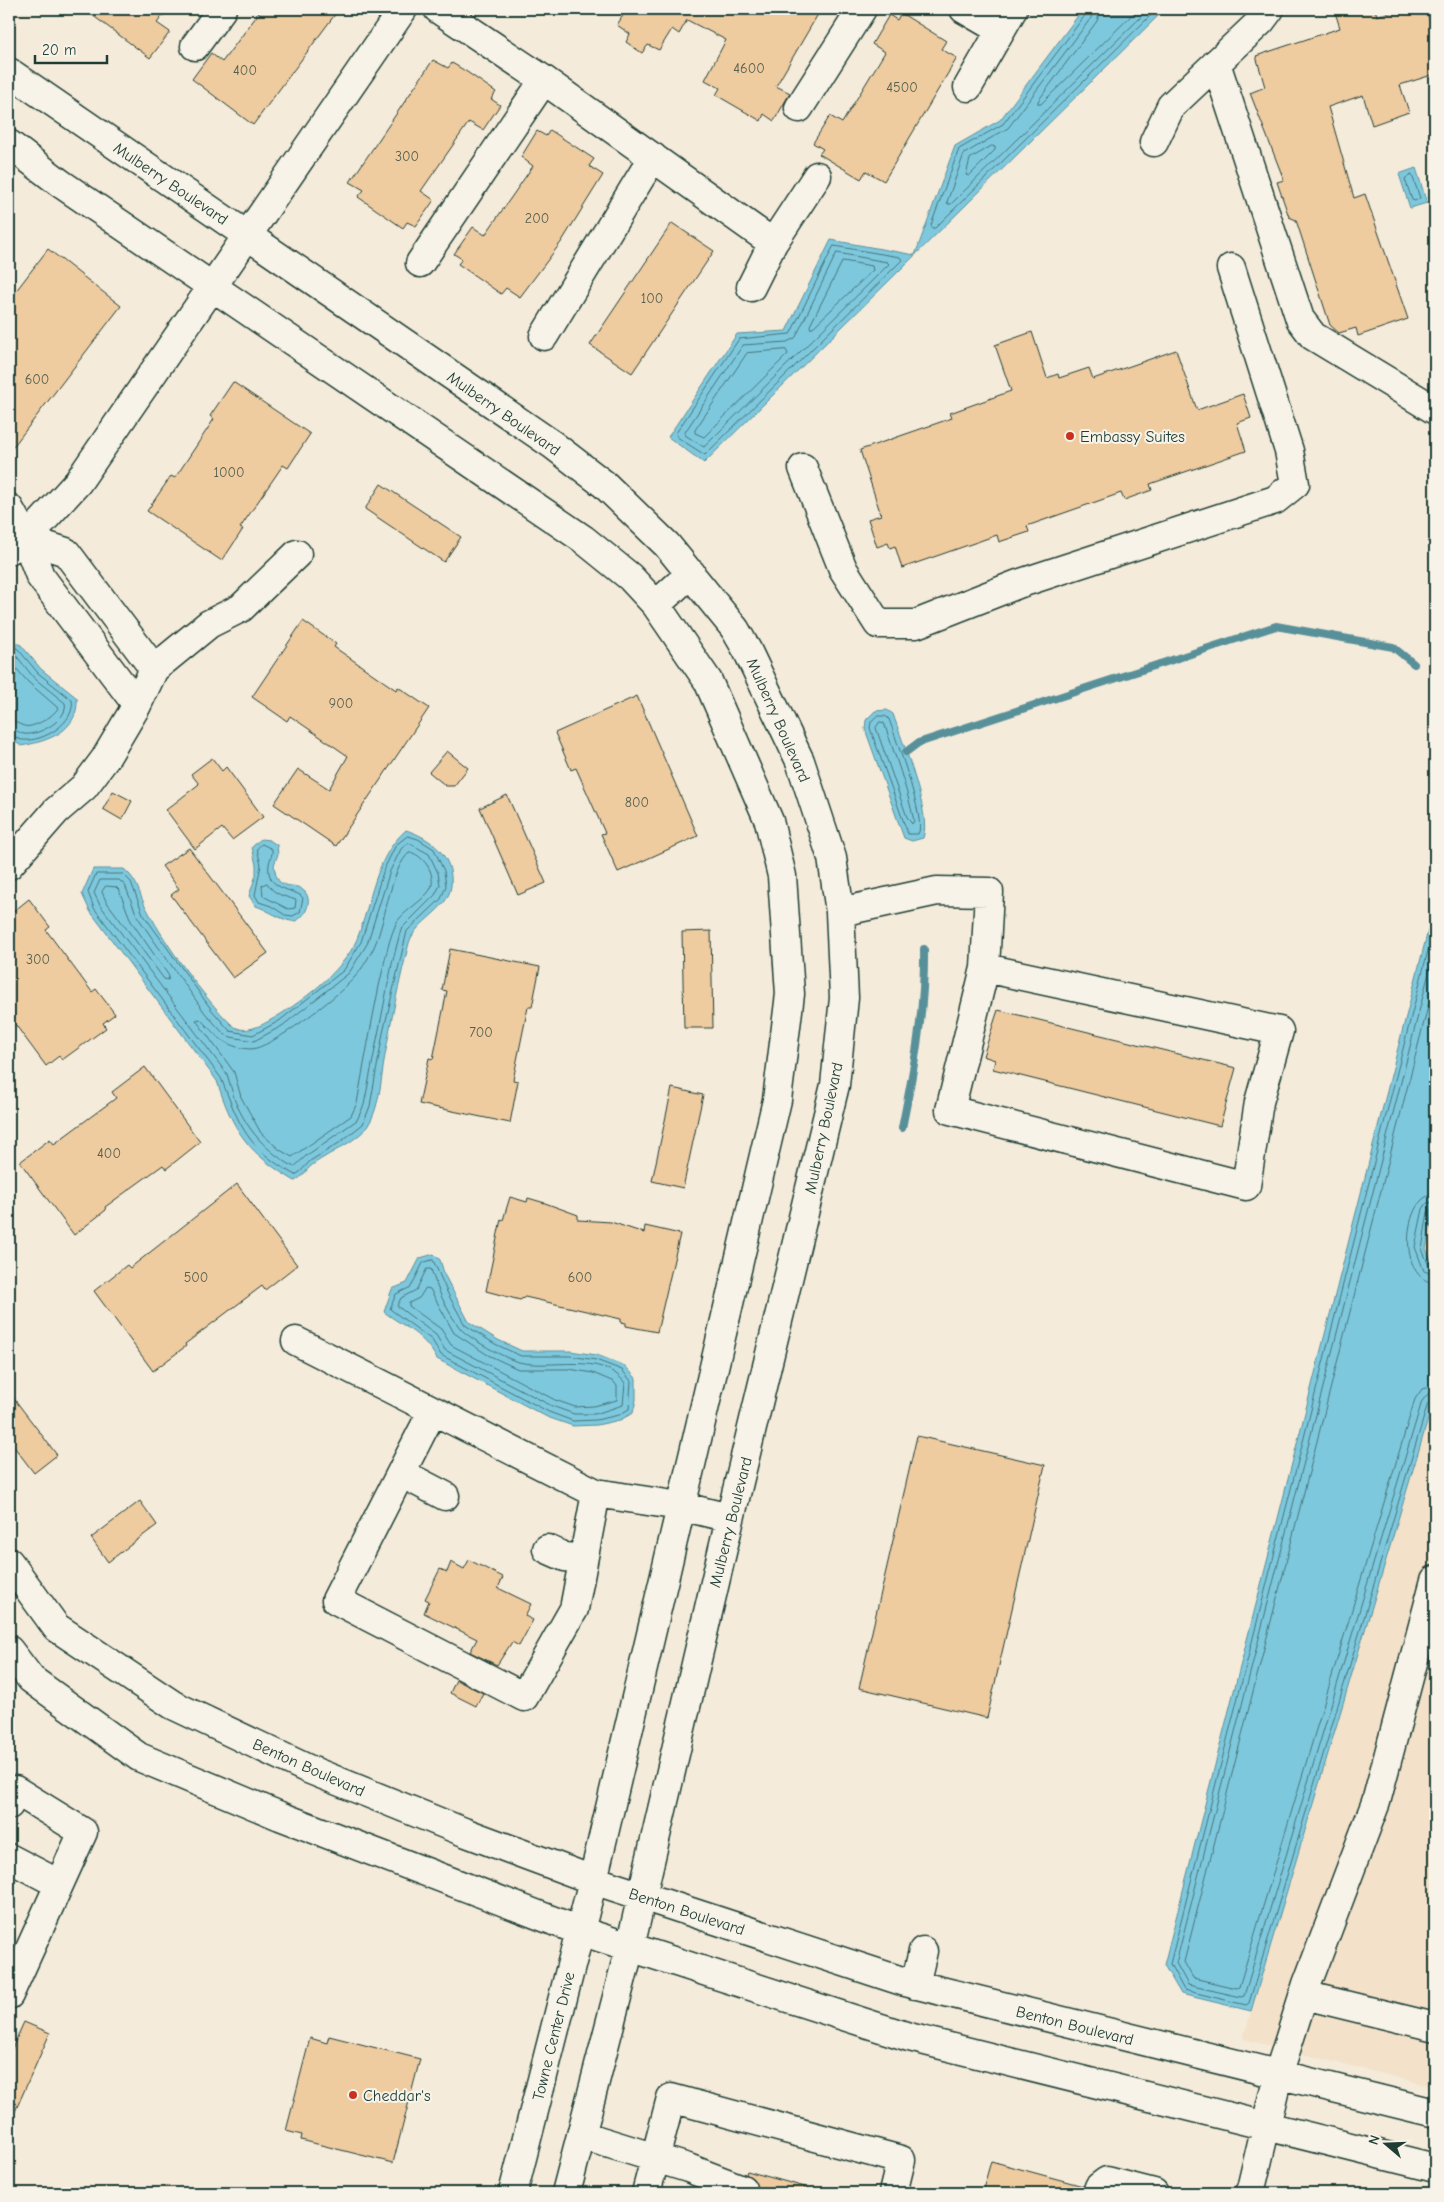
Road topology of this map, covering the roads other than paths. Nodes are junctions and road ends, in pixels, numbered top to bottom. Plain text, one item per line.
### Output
1 (222, 9) edge
2 (403, 9) edge
3 (438, 9) edge
4 (862, 9) edge
5 (964, 9) edge
6 (1270, 9) edge
7 (1006, 20) edge
8 (195, 46) dead end
9 (1216, 63) junction
10 (9, 72) edge
11 (544, 80) junction
12 (968, 87) dead end
13 (799, 108) dead end
14 (1154, 142) dead end
15 (9, 144) edge
16 (653, 157) junction
17 (817, 176) dead end
18 (248, 236) junction
19 (773, 243) junction
20 (420, 262) dead end
21 (1231, 268) dead end
22 (212, 287) junction
23 (751, 287) dead end
24 (544, 336) dead end
25 (1435, 410) edge
26 (803, 468) dead end
27 (9, 508) edge
28 (18, 544) edge
29 (297, 554) dead end
30 (691, 573) junction
31 (656, 605) junction
32 (154, 669) junction
33 (137, 705) junction
34 (9, 865) edge
35 (840, 912) junction
36 (985, 968) junction
37 (296, 1341) dead end
38 (432, 1412) junction
39 (401, 1473) junction
40 (596, 1493) junction
41 (445, 1496) dead end
42 (680, 1506) junction
43 (730, 1518) junction
44 (547, 1549) dead end
45 (584, 1559) junction
46 (9, 1562) edge
47 (1435, 1580) edge
48 (9, 1650) edge
49 (9, 1805) edge
50 (9, 1858) edge
51 (593, 1880) junction
52 (59, 1884) junction
53 (641, 1896) junction
54 (580, 1932) junction
55 (630, 1947) junction
56 (923, 1950) dead end
57 (915, 1985) junction
58 (9, 1995) edge
59 (1304, 1995) junction
60 (1435, 2027) edge
61 (1278, 2075) junction
62 (1435, 2113) edge
63 (1267, 2126) junction
64 (581, 2136) junction
65 (655, 2159) junction
66 (1435, 2168) edge
67 (742, 2189) dead end
68 (513, 2193) edge
69 (566, 2193) edge
70 (646, 2193) edge
71 (893, 2193) edge
72 (1097, 2193) edge
73 (1154, 2193) edge
74 (1250, 2193) edge

1 - 8 street
2 - 18 street
3 - 11 street
4 - 13 street
5 - 7 street
6 - 9 street
7 - 12 street
9 - 14 street
9 - 25 street
10 - 18 street, Mulberry Boulevard
11 - 16 street
11 - 20 street
15 - 22 street
16 - 19 street
16 - 24 street
17 - 19 street
18 - 22 street
18 - 30 street, Mulberry Boulevard
19 - 23 street
21 - 26 street
22 - 28 street
22 - 31 street
27 - 28 street
28 - 32 street
28 - 33 street
29 - 32 street
30 - 31 street
30 - 35 street, Mulberry Boulevard
31 - 42 street
32 - 33 street
33 - 34 street
35 - 36 street
35 - 43 street, Mulberry Boulevard
36 - 36 street
37 - 38 street
38 - 39 street
38 - 40 street
39 - 41 street
39 - 45 street
40 - 42 street
40 - 45 street
42 - 43 street
42 - 51 street
43 - 53 street, Mulberry Boulevard
44 - 45 street
46 - 51 street, Benton Boulevard
47 - 59 street
48 - 54 street
49 - 52 street
50 - 52 street
51 - 53 street, Benton Boulevard
51 - 54 street, Towne Center Drive
52 - 58 street
53 - 55 street, Mulberry Boulevard
53 - 57 street, Benton Boulevard
54 - 55 street
54 - 68 street, Towne Center Drive
55 - 63 street
55 - 64 street
56 - 57 street
57 - 61 street, Benton Boulevard
59 - 60 street
59 - 61 street
61 - 62 street, Benton Boulevard
61 - 63 street
63 - 66 street
63 - 74 street
64 - 65 street
64 - 69 street
65 - 67 street
65 - 70 street
65 - 71 street
72 - 73 street

